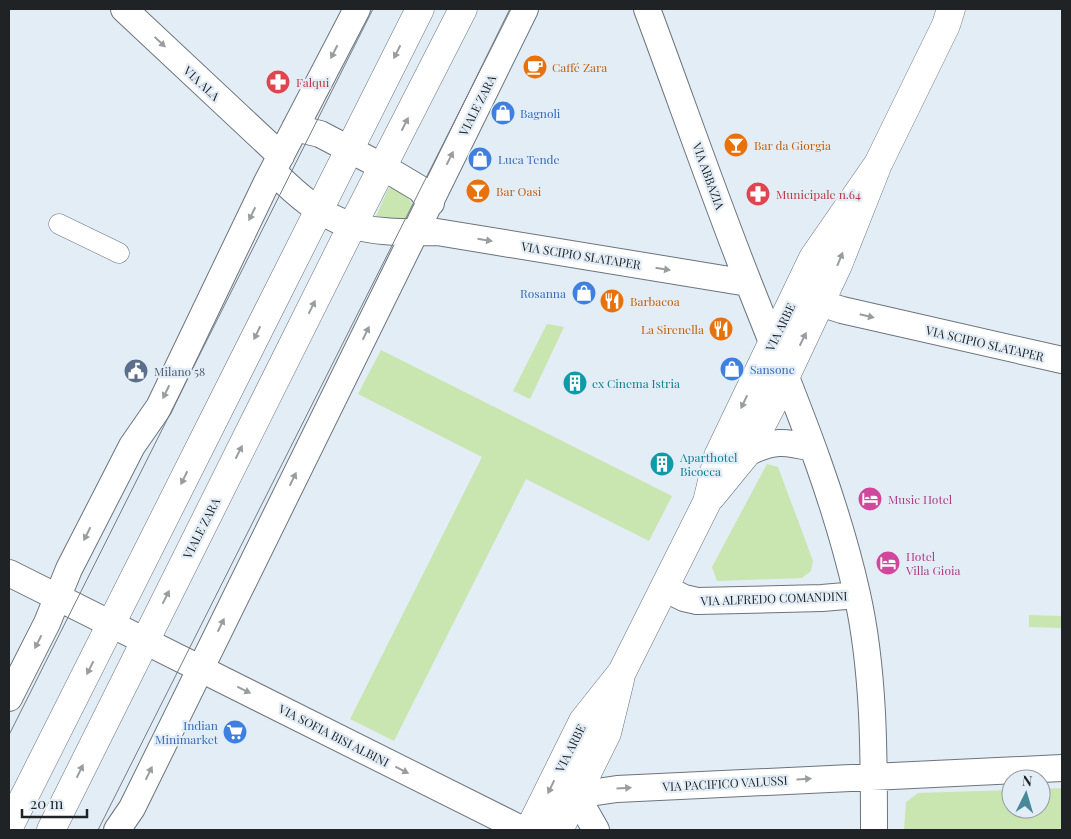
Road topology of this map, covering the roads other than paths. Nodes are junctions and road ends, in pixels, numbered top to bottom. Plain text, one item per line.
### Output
1 (124, 9) edge
2 (357, 9) edge
3 (420, 9) edge
4 (463, 9) edge
5 (525, 9) edge
6 (647, 9) edge
7 (952, 14) edge
8 (295, 128) junction
9 (348, 149) junction
10 (277, 163) junction
11 (878, 164) junction
12 (383, 167) junction
13 (431, 203) junction
14 (317, 210) junction
15 (59, 224) dead end
16 (352, 227) junction
17 (414, 232) junction
18 (119, 253) dead end
19 (748, 282) junction
20 (820, 303) junction
21 (772, 342) junction
22 (1062, 360) edge
23 (786, 374) junction
24 (812, 448) junction
25 (746, 453) junction
26 (707, 502) junction
27 (9, 573) edge
28 (664, 588) junction
29 (857, 595) junction
30 (65, 601) junction
31 (112, 625) junction
32 (144, 641) junction
33 (200, 669) junction
34 (622, 672) junction
35 (9, 698) edge
36 (1062, 768) edge
37 (874, 775) junction
38 (576, 795) junction
39 (9, 827) edge
40 (51, 830) edge
41 (117, 830) edge
42 (523, 830) edge
43 (529, 830) edge
44 (559, 830) edge
45 (596, 830) edge
46 (874, 830) edge

1 -> 10 street, VIA ALA
2 -> 8 street
3 -> 9 main road
12 -> 4 main road, VIALE ZARA
13 -> 5 street, VIALE ZARA
6 - 19 street, VIA ABBAZIA
7 - 11 main road, VIA ARBE
8 - 9 street
8 - 10 street
9 - 12 street
9 - 14 main road
10 - 14 street
10 -> 30 street
20 -> 11 main road, VIA ARBE
11 - 21 main road, VIA ARBE
12 - 13 street
12 - 16 main road, VIALE ZARA
13 - 17 street, VIALE ZARA
14 - 16 street
14 -> 31 main road
15 - 18 street
16 - 17 street
32 -> 16 main road, VIALE ZARA
17 -> 19 street, VIA SCIPIO SLATAPER
33 -> 17 street, VIALE ZARA
19 - 21 street, VIA ABBAZIA
20 -> 22 street, VIA SCIPIO SLATAPER
23 -> 20 main road, VIA ARBE
21 - 23 street, VIA ABBAZIA
21 -> 26 main road, VIA ARBE
23 - 24 street, VIA ALFREDO COMANDINI
23 - 25 main road, VIA ARBE
24 - 25 street
24 - 29 street, VIA ALFREDO COMANDINI
25 - 26 main road, VIA ARBE
26 - 28 main road, VIA ARBE
27 - 30 street
28 - 29 street, VIA ALFREDO COMANDINI
28 - 34 main road, VIA ARBE
29 - 37 street, VIA ALFREDO COMANDINI
30 - 31 street
30 -> 35 street
31 - 32 street, VIA SOFIA BISI ALBINI
31 -> 39 main road
32 - 33 street, VIA SOFIA BISI ALBINI
40 -> 32 main road, VIALE ZARA
41 -> 33 street, VIALE ZARA
33 -> 42 street, VIA SOFIA BISI ALBINI
34 - 38 main road, VIA ARBE
34 -> 43 main road, VIA ARBE
36 - 37 street, VIA PACIFICO VALUSSI
38 -> 37 street, VIA PACIFICO VALUSSI
37 - 46 street, VIA ALFREDO COMANDINI
38 - 44 main road, VIA ARBE
38 - 45 street

